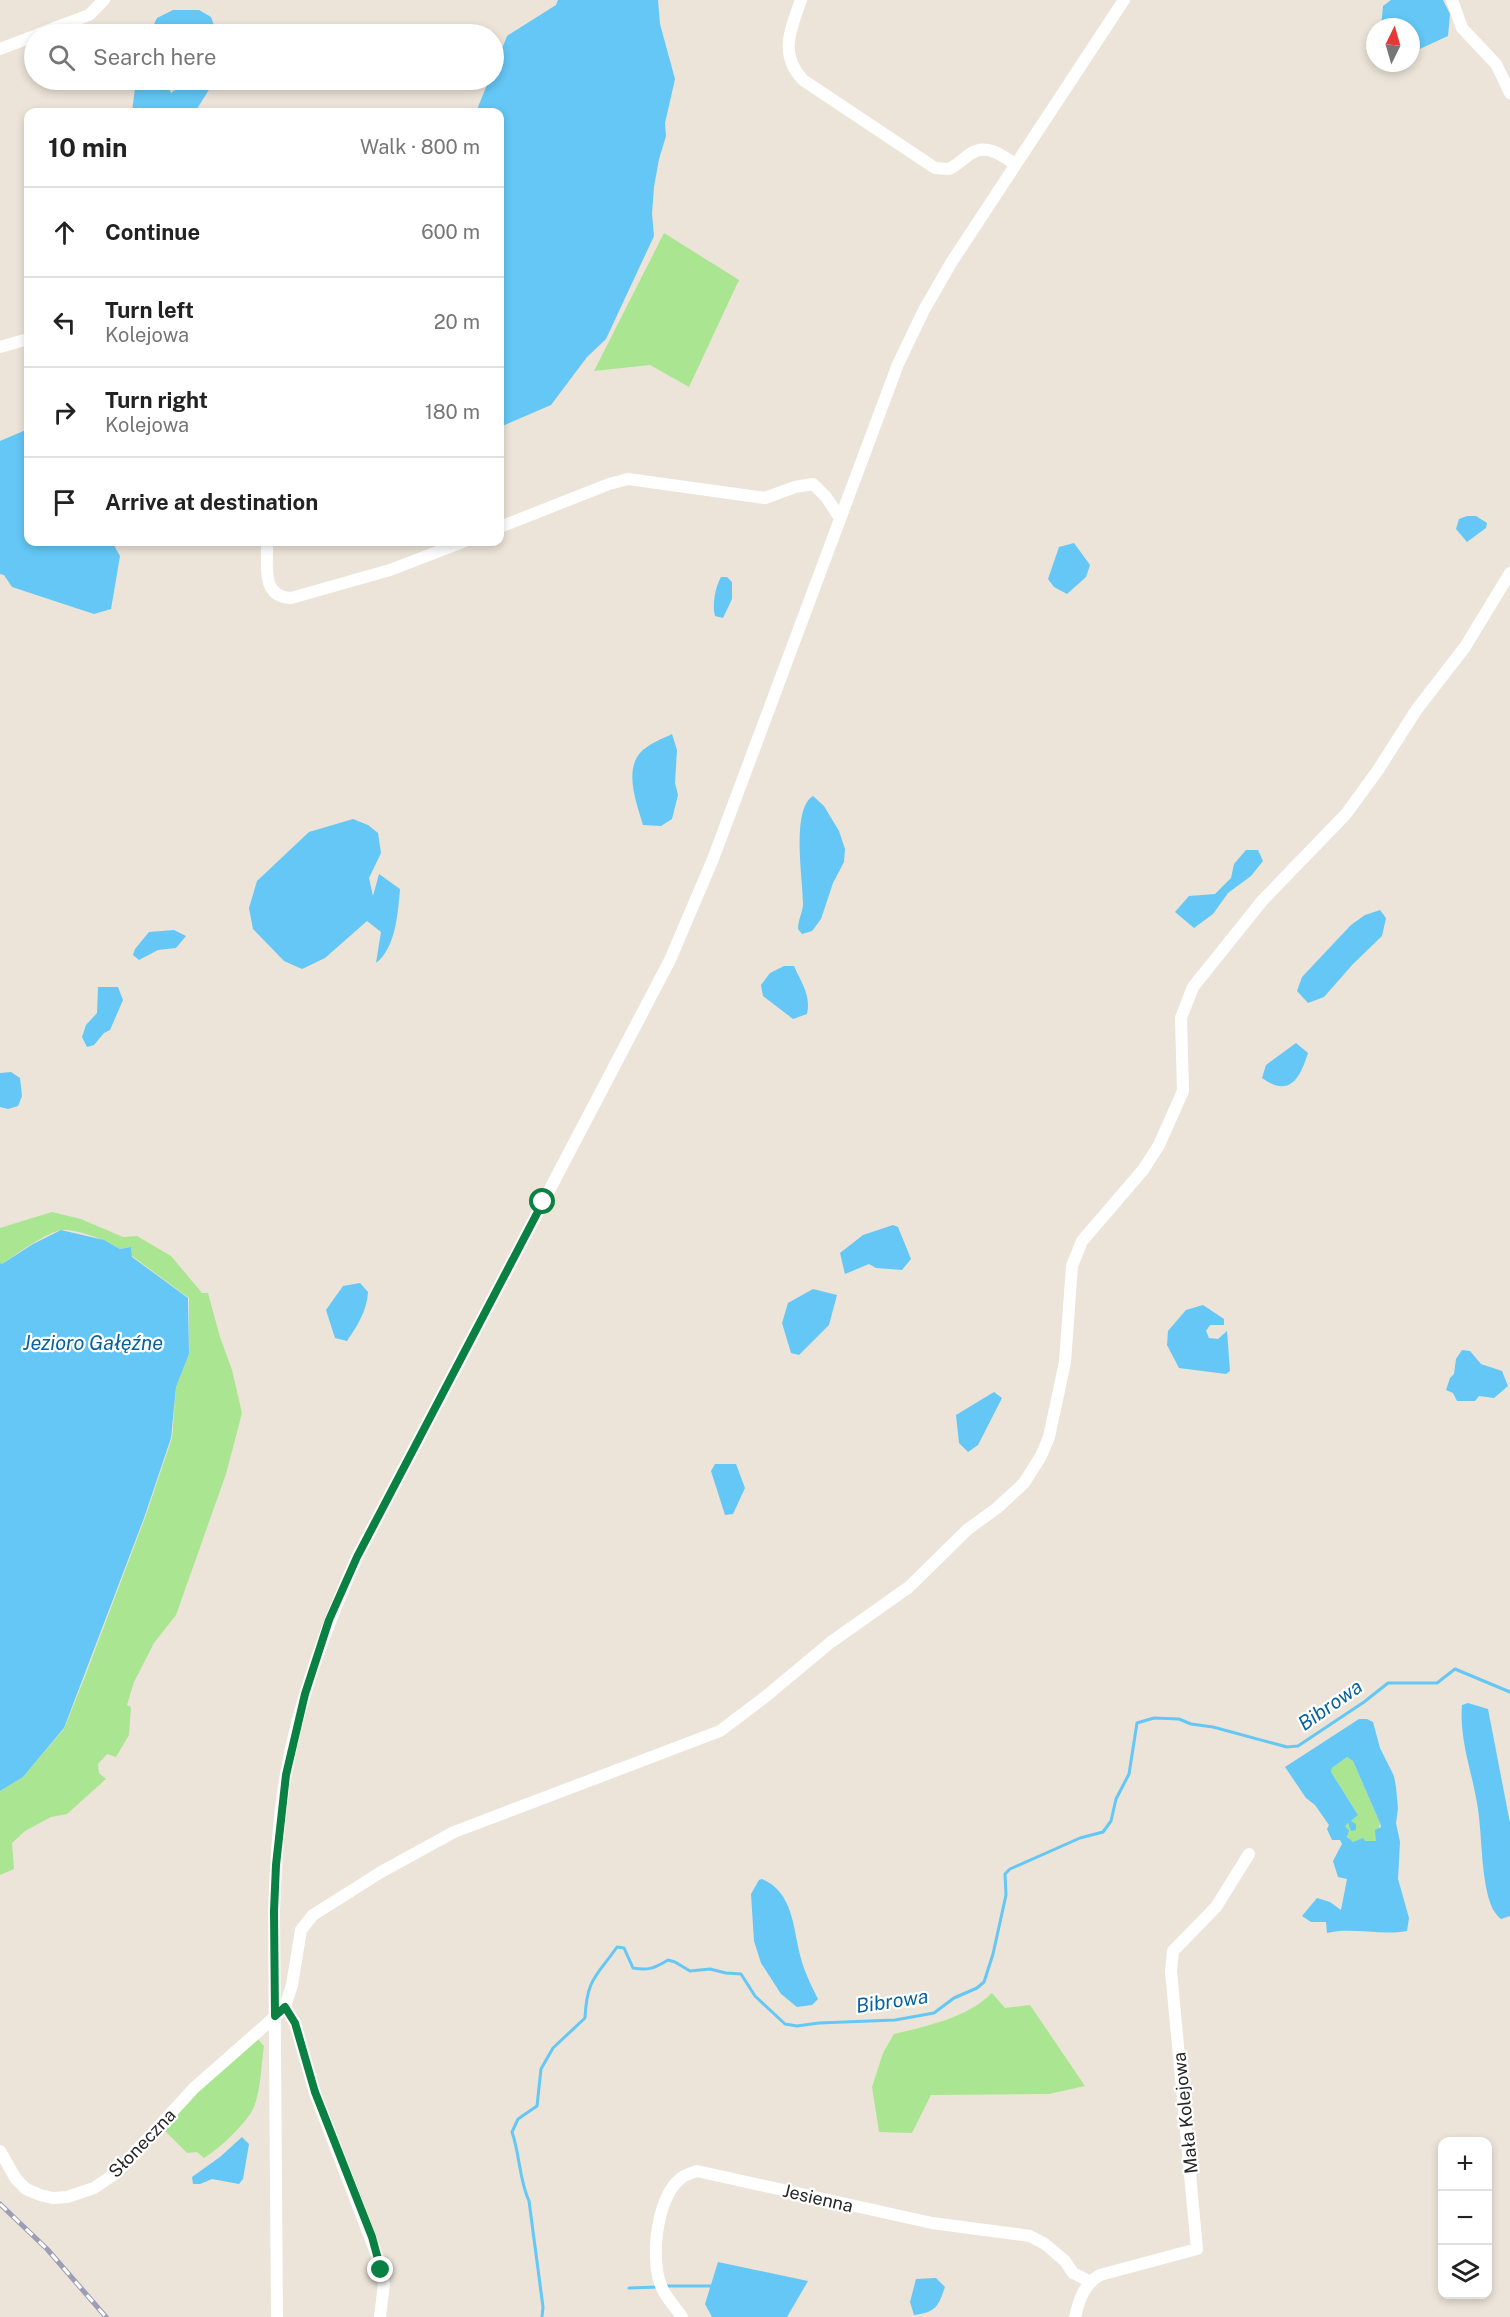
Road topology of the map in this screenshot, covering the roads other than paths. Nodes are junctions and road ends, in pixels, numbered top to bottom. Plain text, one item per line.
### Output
1 (104, 0) edge
2 (801, 0) edge
3 (1124, 0) edge
4 (1452, 0) edge
5 (65, 24) edge
6 (24, 40) edge
7 (0, 49) edge
8 (1510, 93) edge
9 (1015, 165) junction
10 (24, 340) edge
11 (0, 347) edge
12 (840, 518) junction
13 (504, 525) edge
14 (267, 546) edge
15 (453, 546) edge
16 (1510, 573) edge
17 (1249, 1854) dead end
18 (285, 2007) junction
19 (275, 2016) junction
20 (0, 2151) edge
21 (1091, 2282) junction
22 (277, 2317) edge
23 (380, 2317) edge
24 (682, 2317) edge
25 (1075, 2317) edge

1 - 5 street
2 - 9 street
3 - 9 street
4 - 8 street
6 - 7 street
9 - 12 street
10 - 11 street
12 - 13 street
12 - 19 street
14 - 15 street
16 - 18 street
17 - 21 street, Mała Kolejowa
18 - 19 street, Słoneczna
18 - 23 street
19 - 20 street, Słoneczna
19 - 22 street
21 - 24 street, Jesienna
21 - 25 street

